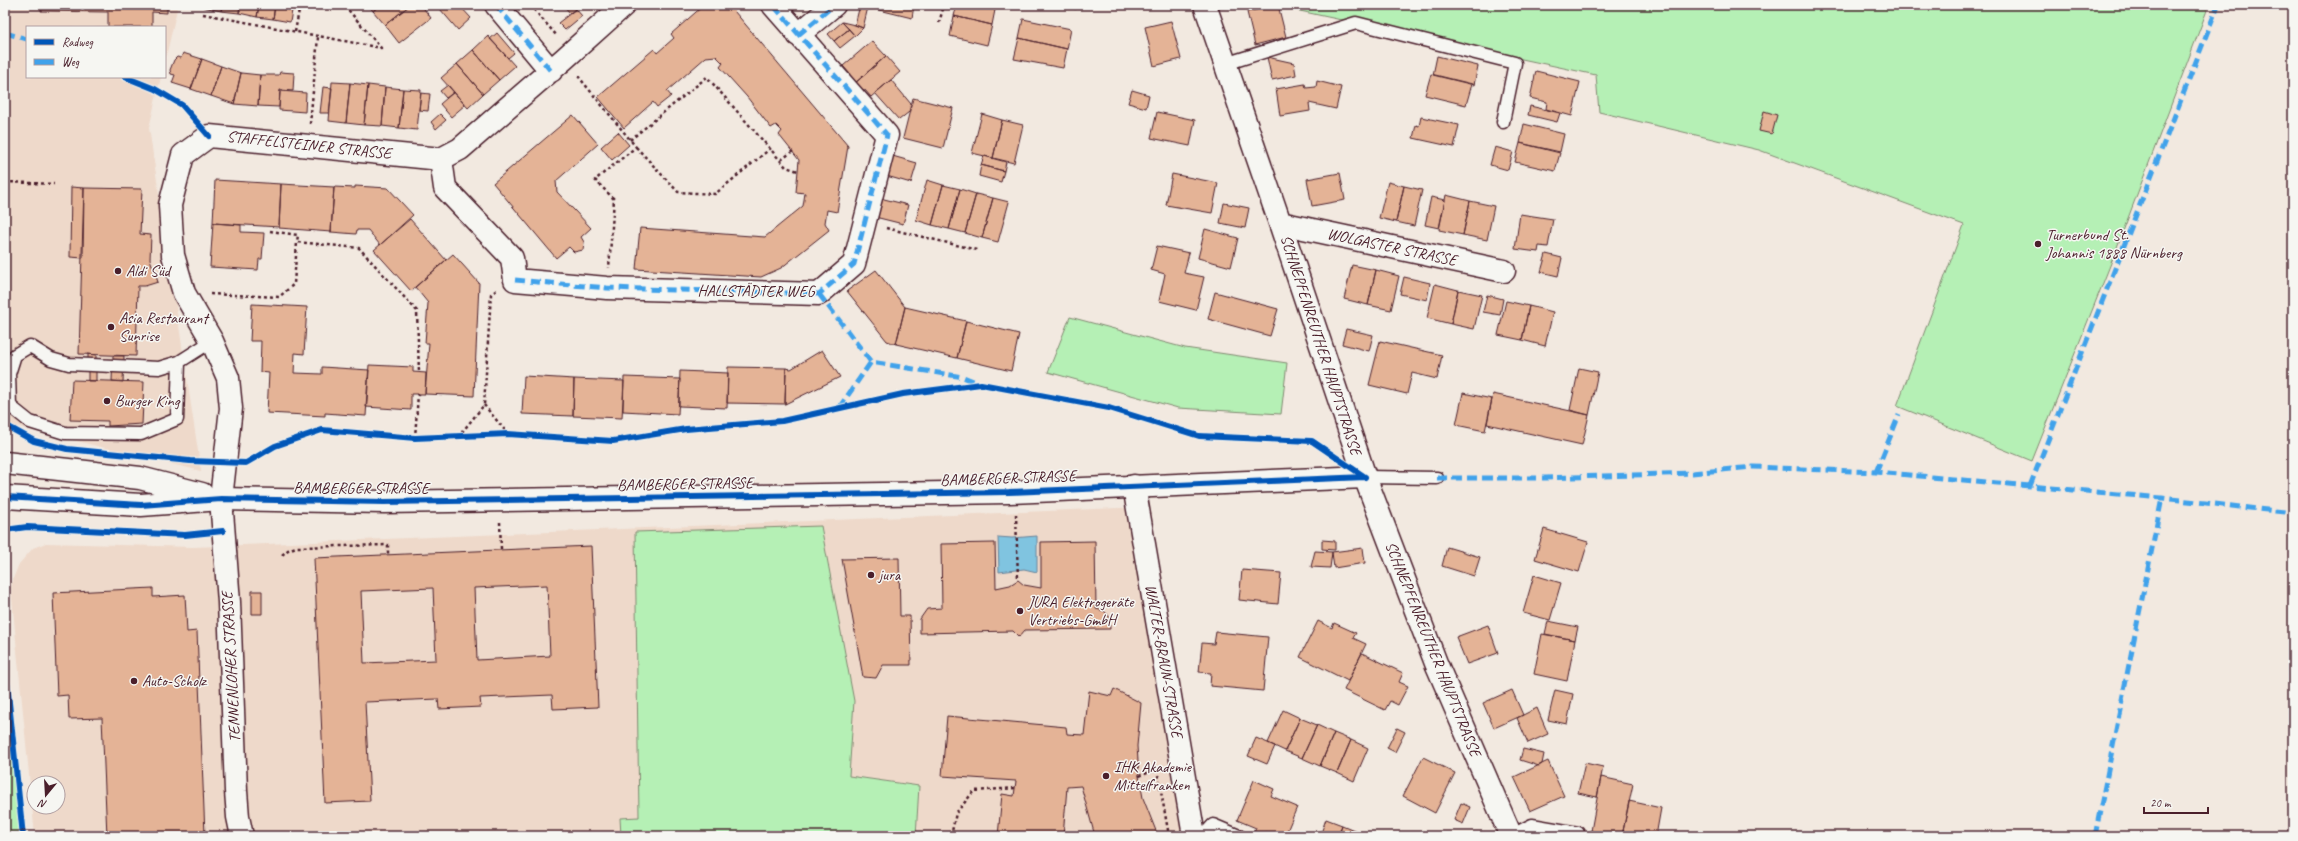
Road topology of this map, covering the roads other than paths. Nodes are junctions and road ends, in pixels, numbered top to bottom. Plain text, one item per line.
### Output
1 (496, 5) edge
2 (624, 5) edge
3 (773, 5) edge
4 (834, 5) edge
5 (1204, 5) edge
6 (798, 35) junction
7 (562, 61) junction
8 (1225, 64) junction
9 (1503, 122) dead end
10 (441, 159) junction
11 (1280, 223) junction
12 (1504, 272) dead end
13 (212, 341) junction
14 (179, 362) junction
15 (5, 463) edge
16 (1365, 477) junction
17 (1437, 478) dead end
18 (1134, 486) junction
19 (5, 497) edge
20 (221, 498) junction
21 (1578, 833) dead end
22 (242, 836) edge
23 (1194, 836) edge
24 (1203, 836) edge
25 (1239, 836) edge
26 (1511, 836) edge

1 - 7 street
2 - 7 street
3 - 6 street, HALLSTÄDTER WEG
4 - 6 street
5 - 8 street, SCHNEPFENREUTHER HAUPTSTRASSE
6 - 10 street, HALLSTÄDTER WEG
7 - 10 street
8 - 9 lane
8 - 11 street, SCHNEPFENREUTHER HAUPTSTRASSE
10 - 13 street, STAFFELSTEINER STRASSE
11 - 12 street, WOLGASTER STRASSE
11 - 16 street, SCHNEPFENREUTHER HAUPTSTRASSE
13 - 14 lane
13 - 20 street, STAFFELSTEINER STRASSE
14 - 14 lane
15 - 20 street, BAMBERGER STRASSE
16 - 17 lane, BAMBERGER STRASSE
16 - 18 street, BAMBERGER STRASSE
16 - 26 street, SCHNEPFENREUTHER HAUPTSTRASSE
18 - 20 street, BAMBERGER STRASSE
18 - 23 street, WALTER-BRAUN-STRASSE
19 - 20 street, BAMBERGER STRASSE
20 - 22 street, TENNENLOHER STRASSE
21 - 26 lane
24 - 25 lane

